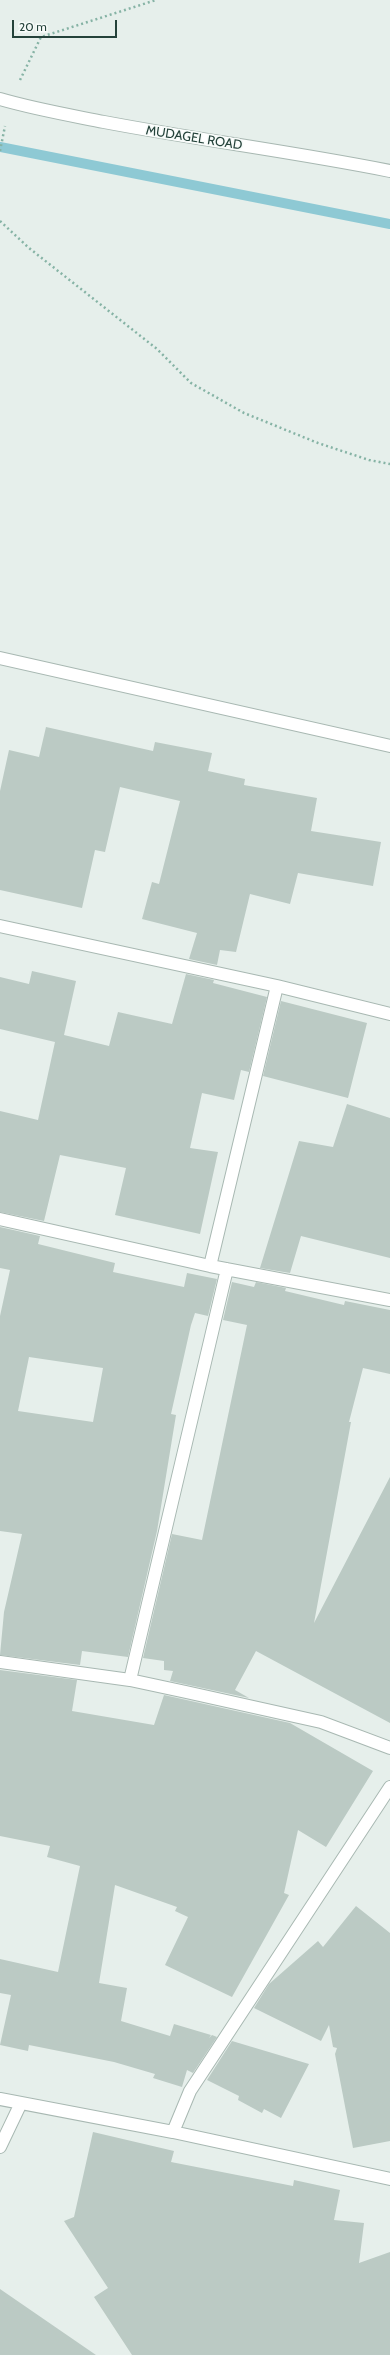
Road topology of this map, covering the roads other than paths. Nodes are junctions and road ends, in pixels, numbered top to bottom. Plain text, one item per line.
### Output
1 (5, 101) edge
2 (390, 170) edge
3 (0, 658) edge
4 (390, 746) edge
5 (0, 926) edge
6 (277, 986) junction
7 (390, 1014) edge
8 (0, 1219) edge
9 (210, 1266) junction
10 (227, 1269) junction
11 (390, 1300) edge
12 (0, 1662) edge
13 (130, 1680) junction
14 (390, 1748) edge
15 (390, 1787) edge
16 (0, 2099) edge
17 (21, 2103) junction
18 (173, 2132) junction
19 (0, 2147) edge
20 (390, 2179) edge

1 - 2 street, MUDAGEL ROAD
3 - 4 street
5 - 6 street
6 - 7 street
6 - 9 street
8 - 9 street
9 - 10 street
10 - 11 street
10 - 13 street
12 - 13 street
13 - 14 street
15 - 18 street
16 - 17 street
17 - 18 street
17 - 19 street
18 - 20 street

